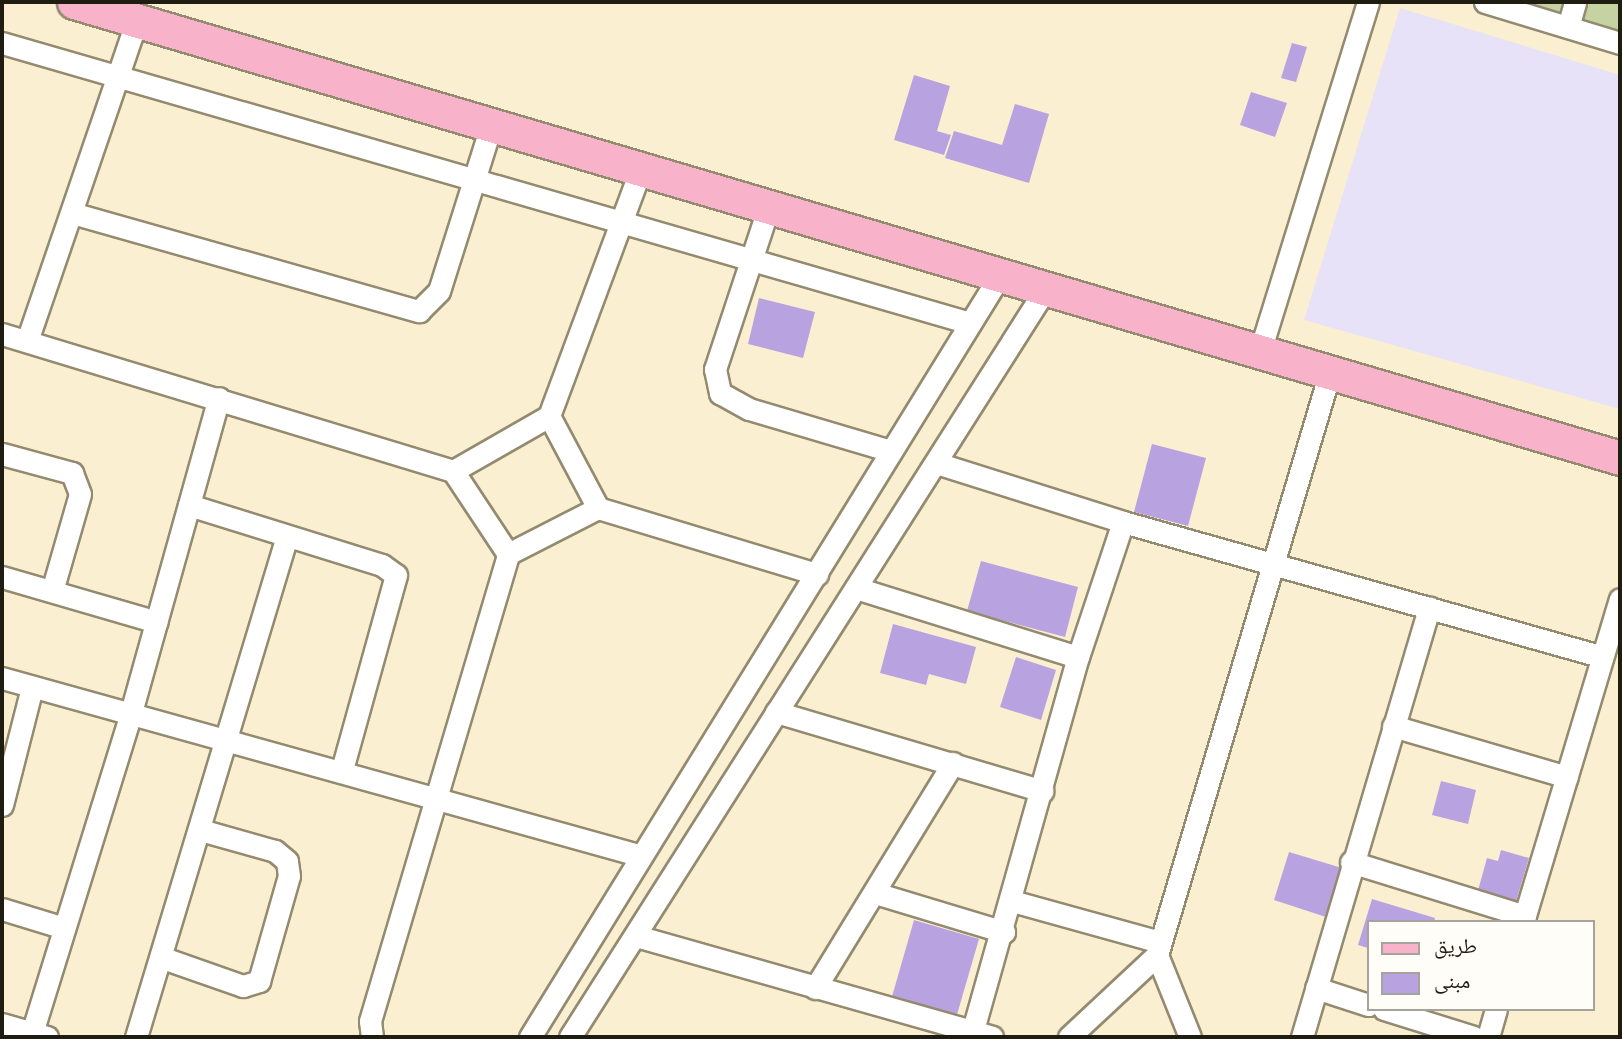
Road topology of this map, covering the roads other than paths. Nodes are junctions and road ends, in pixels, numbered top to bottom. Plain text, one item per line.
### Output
1 (74, 2) edge
2 (1368, 2) edge
3 (1485, 2) edge
4 (1575, 2) edge
5 (137, 20) junction
6 (1568, 27) junction
7 (2, 43) edge
8 (1620, 43) edge
9 (119, 76) junction
10 (491, 126) junction
11 (641, 169) junction
12 (475, 177) junction
13 (768, 209) junction
14 (72, 213) junction
15 (622, 220) junction
16 (751, 258) junction
17 (1000, 275) junction
18 (1046, 288) junction
19 (970, 323) junction
20 (2, 334) edge
21 (27, 341) junction
22 (1260, 351) junction
23 (1330, 372) junction
24 (219, 398) junction
25 (549, 416) junction
26 (891, 451) junction
27 (2, 454) edge
28 (1620, 458) edge
29 (936, 463) junction
30 (453, 471) junction
31 (189, 505) junction
32 (598, 508) junction
33 (1124, 522) junction
34 (287, 536) junction
35 (508, 554) junction
36 (1275, 562) junction
37 (817, 574) junction
38 (2, 577) edge
39 (856, 588) junction
40 (52, 592) junction
41 (1620, 599) edge
42 (1429, 607) junction
43 (157, 622) junction
44 (1078, 657) junction
45 (1602, 657) junction
46 (2, 678) edge
47 (32, 687) junction
48 (776, 712) junction
49 (130, 716) junction
50 (1393, 726) junction
51 (224, 737) junction
52 (953, 763) junction
53 (342, 770) junction
54 (1567, 778) junction
55 (1043, 791) junction
56 (436, 798) junction
57 (2, 805) edge
58 (201, 830) junction
59 (638, 855) junction
60 (1351, 862) junction
61 (875, 893) junction
62 (1012, 901) junction
63 (2, 909) edge
64 (1524, 919) edge
65 (64, 928) junction
66 (1004, 932) junction
67 (636, 936) junction
68 (1159, 948) junction
69 (163, 958) junction
70 (815, 988) junction
71 (1316, 988) junction
72 (1366, 1003) edge
73 (1390, 1011) edge
74 (1495, 1011) edge
75 (2, 1024) edge
76 (39, 1035) edge
77 (979, 1035) edge
78 (136, 1037) edge
79 (372, 1037) edge
80 (530, 1037) edge
81 (570, 1037) edge
82 (1069, 1037) edge
83 (1190, 1037) edge
84 (1302, 1037) edge
85 (1474, 1037) edge
86 (1488, 1037) edge

1 - 5 main road
2 - 22 street
3 - 6 street
4 - 6 street
5 - 9 street
5 - 10 main road
6 - 8 street
7 - 9 street
9 - 12 street
9 - 14 street
10 - 11 main road
10 - 12 street
11 - 13 main road
11 - 15 street
12 - 14 street
12 - 15 street
13 - 16 street
13 - 17 main road
14 - 21 street
15 - 16 street
15 - 25 street
16 - 19 street
16 - 26 street
17 - 18 main road
17 - 19 street
18 - 22 main road
18 - 29 street
19 - 26 street
20 - 21 street
21 - 24 street
22 - 23 main road
23 - 28 main road
23 - 36 street
24 - 30 street
24 - 31 street
25 - 30 street
25 - 32 street
26 - 37 street
27 - 40 street
29 - 33 street
29 - 39 street
30 - 35 street
31 - 34 street
31 - 43 street
32 - 35 street
32 - 37 street
33 - 36 street
33 - 44 street
34 - 51 street
34 - 53 street
35 - 56 street
36 - 42 street
36 - 68 street
37 - 59 street
38 - 40 street
39 - 44 street
39 - 48 street
40 - 43 street
41 - 45 street
42 - 45 street
42 - 50 street
43 - 49 street
44 - 55 street
45 - 54 street
46 - 47 street
47 - 49 street
47 - 57 street
48 - 52 street
48 - 67 street
49 - 51 street
49 - 65 street
50 - 54 street
50 - 60 street
51 - 53 street
51 - 58 street
52 - 55 street
52 - 61 street
53 - 56 street
54 - 64 street
55 - 62 street
56 - 59 street
56 - 79 street
58 - 69 street
58 - 69 street
59 - 80 street
60 - 64 street
60 - 71 street
61 - 66 street
61 - 70 street
62 - 66 street
62 - 68 street
63 - 65 street
65 - 76 street
66 - 77 street
67 - 70 street
67 - 81 street
68 - 82 street
68 - 83 street
69 - 78 street
70 - 77 street
71 - 72 street
71 - 84 street
73 - 85 street
74 - 86 street
75 - 76 street

